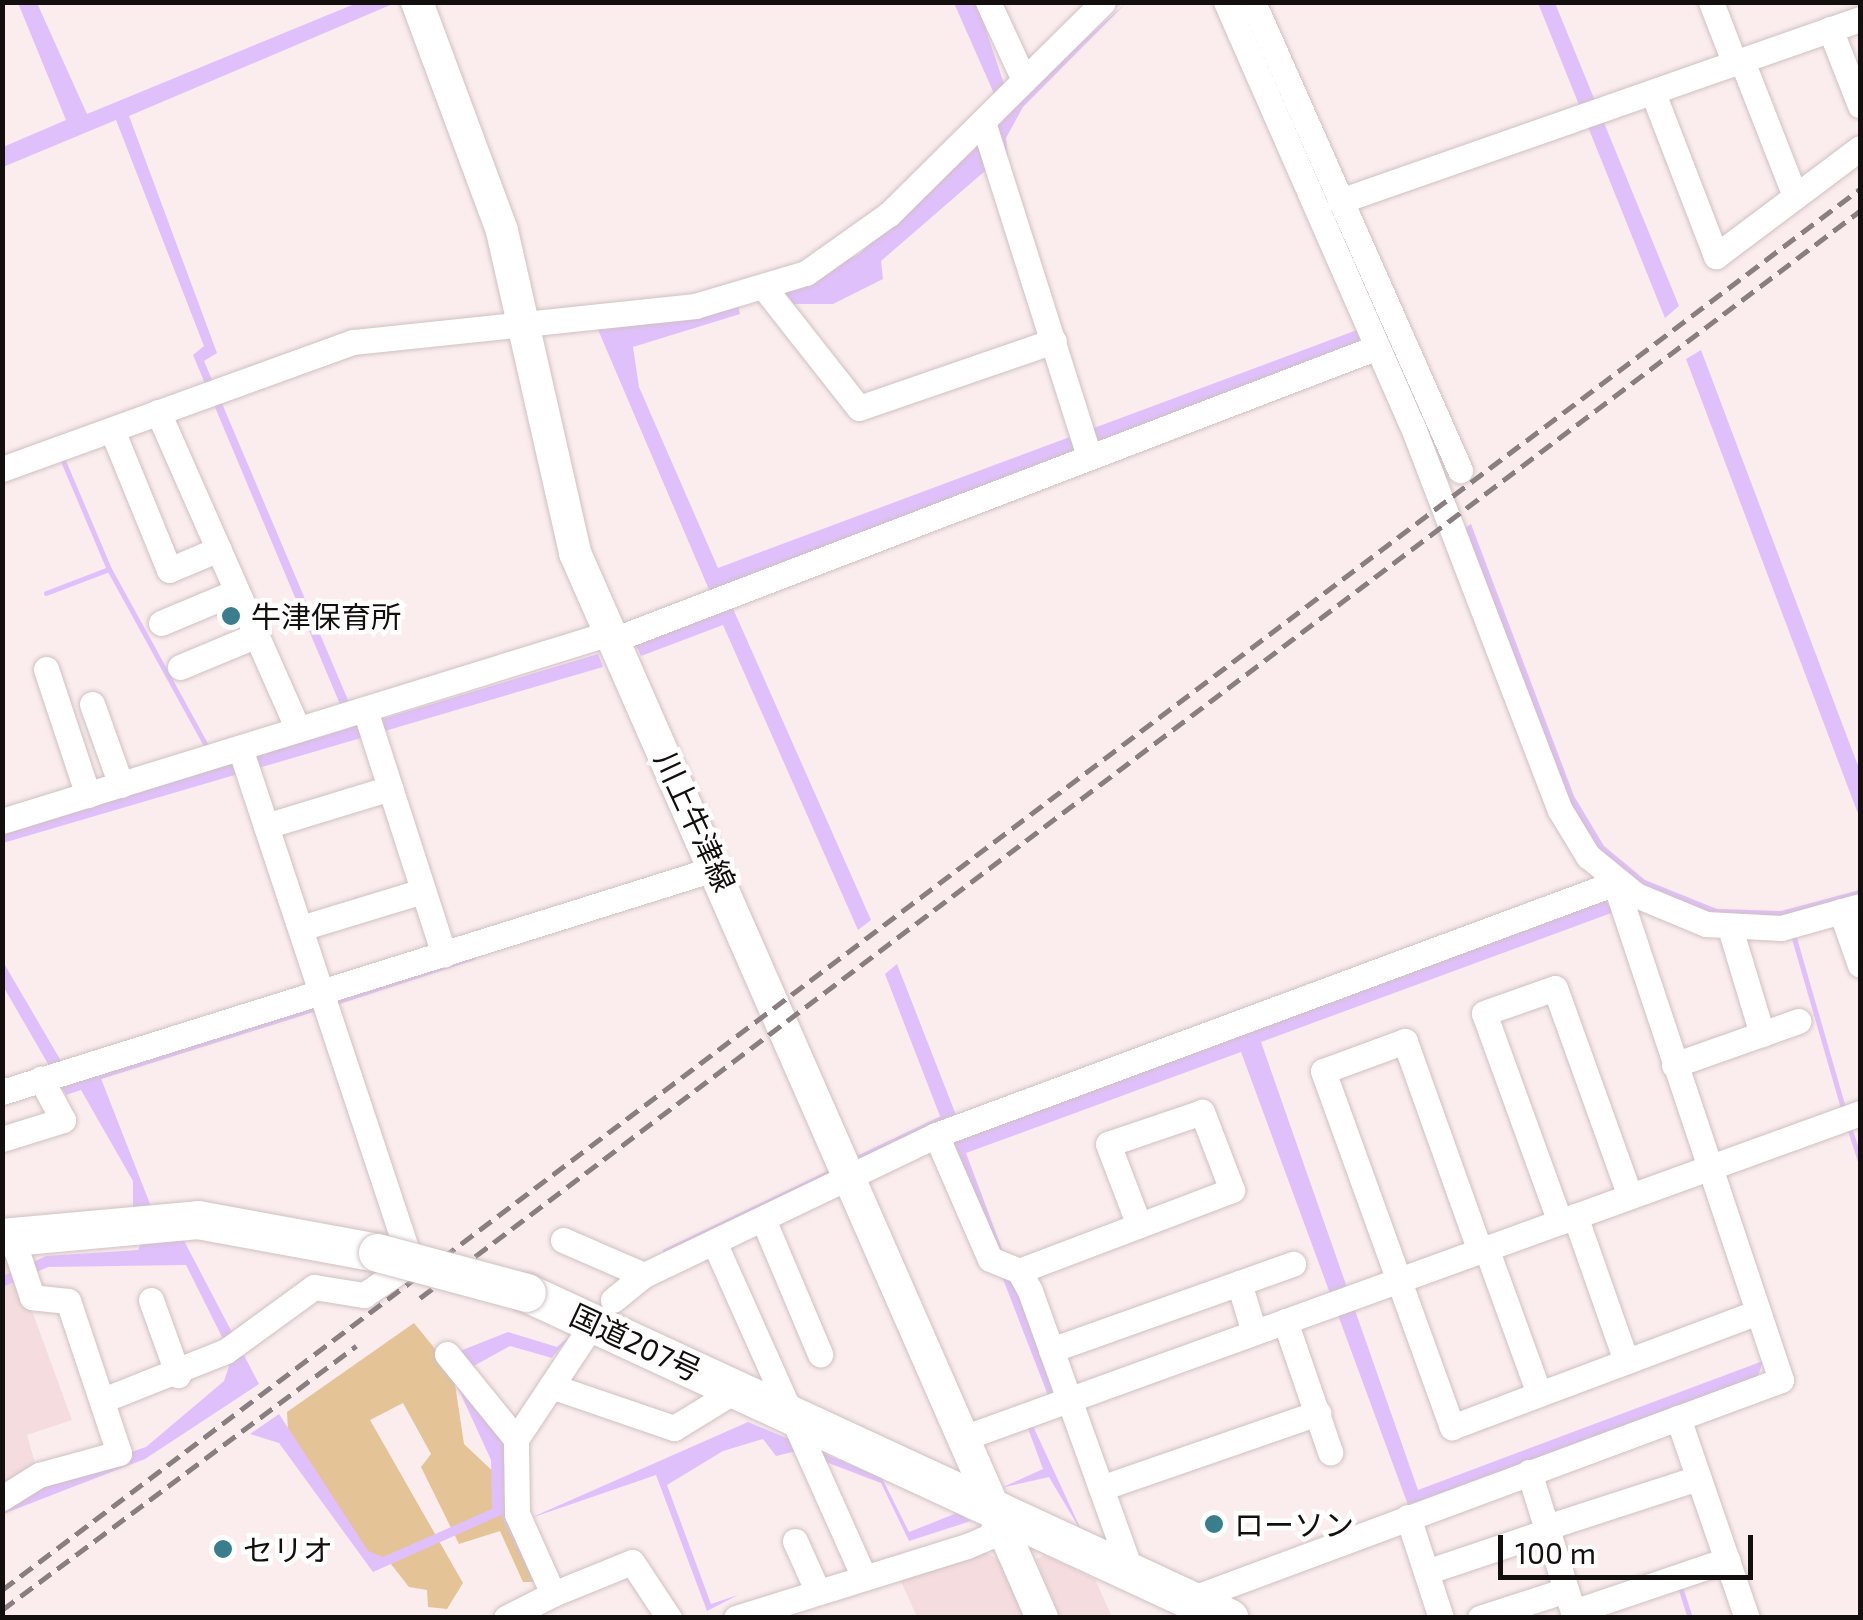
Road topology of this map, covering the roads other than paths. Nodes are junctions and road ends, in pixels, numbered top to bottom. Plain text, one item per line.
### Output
1 (417, 2) edge
2 (988, 2) edge
3 (1103, 2) edge
4 (1226, 2) edge
5 (1253, 2) edge
6 (1712, 2) edge
7 (1860, 19) edge
8 (1830, 29) junction
9 (1738, 62) junction
10 (1653, 93) junction
11 (1860, 105) edge
12 (999, 115) junction
13 (1860, 148) edge
14 (1796, 196) junction
15 (1340, 200) junction
16 (766, 290) junction
17 (526, 322) junction
18 (1054, 341) junction
19 (1375, 348) junction
20 (158, 412) junction
21 (112, 430) junction
22 (1089, 457) junction
23 (2, 469) edge
24 (1460, 470) dead end
25 (218, 549) junction
26 (237, 591) junction
27 (161, 623) dead end
28 (256, 635) junction
29 (611, 636) junction
30 (180, 667) dead end
31 (46, 669) dead end
32 (92, 704) dead end
33 (353, 714) junction
34 (298, 730) junction
35 (220, 754) junction
36 (120, 785) junction
37 (390, 788) junction
38 (88, 795) junction
39 (3, 821) edge
40 (266, 826) junction
41 (717, 868) junction
42 (1615, 883) junction
43 (423, 890) junction
44 (1851, 909) edge
45 (301, 928) junction
46 (1730, 928) junction
47 (444, 956) junction
48 (1860, 962) edge
49 (327, 1002) junction
50 (1798, 1022) dead end
51 (1762, 1034) junction
52 (1674, 1065) junction
53 (55, 1075) junction
54 (2, 1092) edge
55 (1851, 1116) edge
56 (936, 1134) junction
57 (2, 1139) edge
58 (1710, 1168) junction
59 (853, 1176) junction
60 (1630, 1196) junction
61 (762, 1219) junction
62 (1567, 1219) junction
63 (1139, 1225) junction
64 (563, 1240) dead end
65 (714, 1242) junction
66 (1483, 1250) junction
67 (16, 1255) edge
68 (1293, 1264) dead end
69 (1019, 1270) junction
70 (644, 1274) junction
71 (1398, 1281) junction
72 (1238, 1283) junction
73 (151, 1300) dead end
74 (613, 1300) dead end
75 (1758, 1312) junction
76 (1285, 1321) junction
77 (1254, 1332) junction
78 (583, 1338) dead end
79 (1051, 1350) junction
80 (447, 1354) dead end
81 (820, 1354) dead end
82 (1626, 1362) junction
83 (178, 1374) junction
84 (552, 1386) junction
85 (738, 1389) junction
86 (1539, 1394) junction
87 (103, 1400) junction
88 (1066, 1400) junction
89 (1318, 1413) junction
90 (1678, 1418) junction
91 (966, 1437) junction
92 (516, 1439) junction
93 (806, 1441) junction
94 (1330, 1452) dead end
95 (1529, 1472) junction
96 (1698, 1478) junction
97 (1102, 1488) junction
98 (2, 1498) edge
99 (999, 1517) junction
100 (1408, 1517) junction
101 (1548, 1529) junction
102 (795, 1541) dead end
103 (1727, 1560) junction
104 (1426, 1572) junction
105 (1132, 1575) junction
106 (864, 1578) junction
107 (818, 1592) junction
108 (553, 1594) junction
109 (1188, 1600) junction
110 (1571, 1607) edge
111 (1434, 1616) edge
112 (1039, 1617) edge
113 (506, 1618) edge
114 (669, 1618) edge
115 (736, 1618) edge
116 (1229, 1618) edge
117 (1480, 1618) edge
118 (1747, 1618) edge

1 - 17 main road, 川上牛津線
2 - 12 street
3 - 12 street
4 - 19 street
5 - 15 street
6 - 9 street
7 - 8 street
8 - 9 street
8 - 11 street
9 - 10 street
9 - 14 street
10 - 14 street
10 - 15 street
12 - 16 street
12 - 18 street
13 - 14 street
15 - 24 street
16 - 17 street
16 - 18 street
17 - 20 street
17 - 29 main road, 川上牛津線
18 - 22 street
19 - 22 street
19 - 42 street
20 - 21 street
20 - 25 street
21 - 23 street
21 - 25 street
22 - 29 street
25 - 26 street
26 - 27 street
26 - 28 street
28 - 30 street
28 - 34 street
29 - 33 street
29 - 41 main road, 川上牛津線
31 - 38 street
32 - 36 street
33 - 34 street
33 - 37 street
34 - 35 street
35 - 36 street
35 - 40 street
36 - 38 street
37 - 40 street
37 - 43 street
38 - 39 street
40 - 45 street
41 - 47 street
41 - 59 main road, 川上牛津線
42 - 46 street
42 - 52 street
42 - 56 street
43 - 45 street
43 - 47 street
44 - 46 street
44 - 48 street
45 - 49 street
46 - 51 street
47 - 49 street
49 - 53 street
49 - 83 street
50 - 51 street
51 - 52 street
52 - 58 street
53 - 54 street
53 - 57 street
55 - 58 street
56 - 59 street
56 - 69 street
58 - 60 street
58 - 75 street
59 - 61 street
59 - 91 main road, 川上牛津線
60 - 62 street
60 - 62 street
61 - 65 street
61 - 81 street
62 - 66 street
62 - 82 street
63 - 63 street
63 - 69 street
64 - 70 street
65 - 70 street
65 - 93 street
66 - 71 street
66 - 71 street
66 - 86 street
67 - 85 highway, 国道207号, bridge
67 - 87 street
68 - 72 street
69 - 79 street
70 - 74 street
71 - 76 street
71 - 86 street
72 - 77 street
72 - 79 street
73 - 83 street
75 - 82 street
75 - 90 street
76 - 77 street
76 - 89 street
77 - 88 street
78 - 84 street
79 - 88 street
80 - 92 street
82 - 86 street
83 - 87 street
84 - 85 street
84 - 92 street
85 - 93 highway, 国道207号
87 - 98 street
88 - 91 street
88 - 97 street
89 - 94 street
89 - 97 street
90 - 95 street
90 - 96 street
91 - 99 main road, 川上牛津線
92 - 108 street
93 - 99 highway, 国道207号
93 - 106 street
95 - 100 street
95 - 101 street
96 - 101 street
96 - 103 street
97 - 105 street
99 - 105 highway, 国道207号
99 - 106 street
99 - 112 main road, 川上牛津線
100 - 104 street
100 - 109 street
101 - 104 street
101 - 110 street
102 - 107 street
103 - 110 street
103 - 118 street
104 - 111 street
105 - 109 highway, 国道207号
106 - 107 street
107 - 115 street
108 - 113 street
108 - 114 street
109 - 116 highway, 国道207号
110 - 117 street

